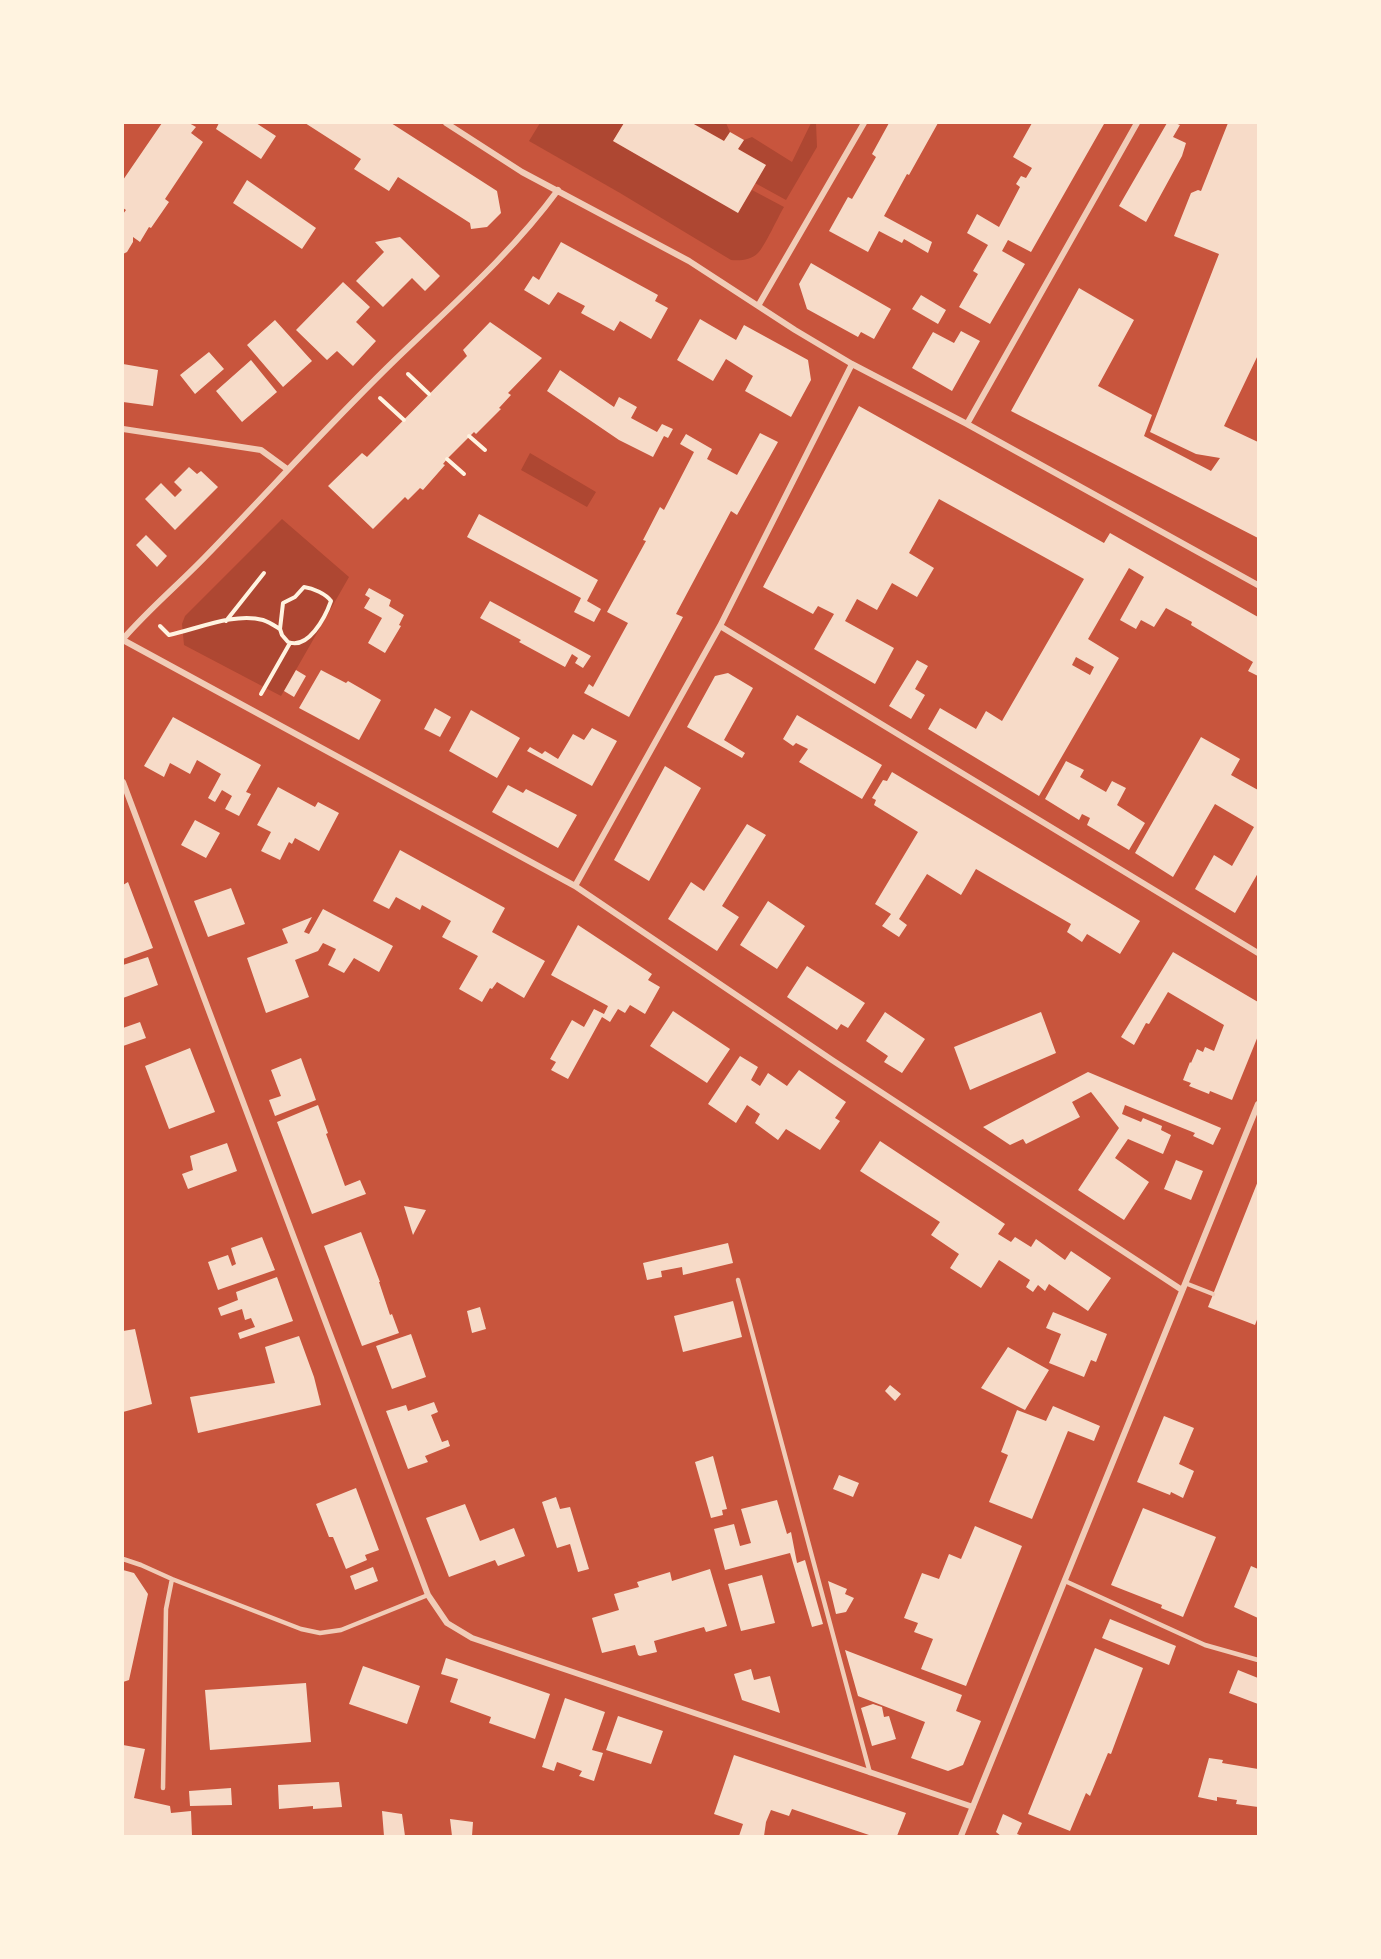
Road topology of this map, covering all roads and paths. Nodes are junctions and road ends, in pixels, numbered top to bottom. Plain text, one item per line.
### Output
1 (446, 123) edge
2 (864, 123) edge
3 (1137, 123) edge
4 (558, 190) junction
5 (758, 306) junction
6 (394, 361) junction
7 (852, 364) junction
8 (368, 387) junction
9 (429, 394) dead end
10 (404, 420) dead end
11 (967, 424) junction
12 (123, 429) edge
13 (469, 436) dead end
14 (485, 450) dead end
15 (447, 459) dead end
16 (287, 470) junction
17 (464, 474) dead end
18 (264, 573) dead end
19 (1258, 585) edge
20 (147, 612) junction
21 (226, 621) junction
22 (720, 626) junction
23 (280, 629) junction
24 (123, 639) edge
25 (290, 643) junction
26 (264, 687) dead end
27 (123, 782) edge
28 (575, 886) junction
29 (1258, 953) edge
30 (1258, 1104) edge
31 (738, 1280) dead end
32 (1184, 1286) junction
33 (1213, 1294) dead end
34 (123, 1559) edge
35 (172, 1580) junction
36 (1065, 1581) junction
37 (428, 1595) junction
38 (1258, 1660) edge
39 (870, 1773) junction
40 (163, 1788) dead end
41 (973, 1807) junction
42 (961, 1836) edge

1 - 4 street
2 - 5 street
3 - 11 street
4 - 5 street
4 - 6 street
5 - 7 street
6 - 8 street
6 - 9 path
7 - 11 street
7 - 22 street
8 - 10 path
8 - 16 street
11 - 19 street
12 - 16 street
13 - 14 path
15 - 17 path
16 - 20 street
18 - 21 path
20 - 21 path
20 - 24 street
21 - 23 path
22 - 28 street
22 - 29 street
23 - 25 path
23 - 25 path
24 - 28 street
25 - 26 path
27 - 37 street
28 - 32 street
30 - 32 street
31 - 39 lane
32 - 33 lane
32 - 36 street
34 - 35 lane
35 - 37 lane
35 - 40 lane
36 - 38 lane
36 - 41 street
37 - 39 street
39 - 41 street
41 - 42 street

